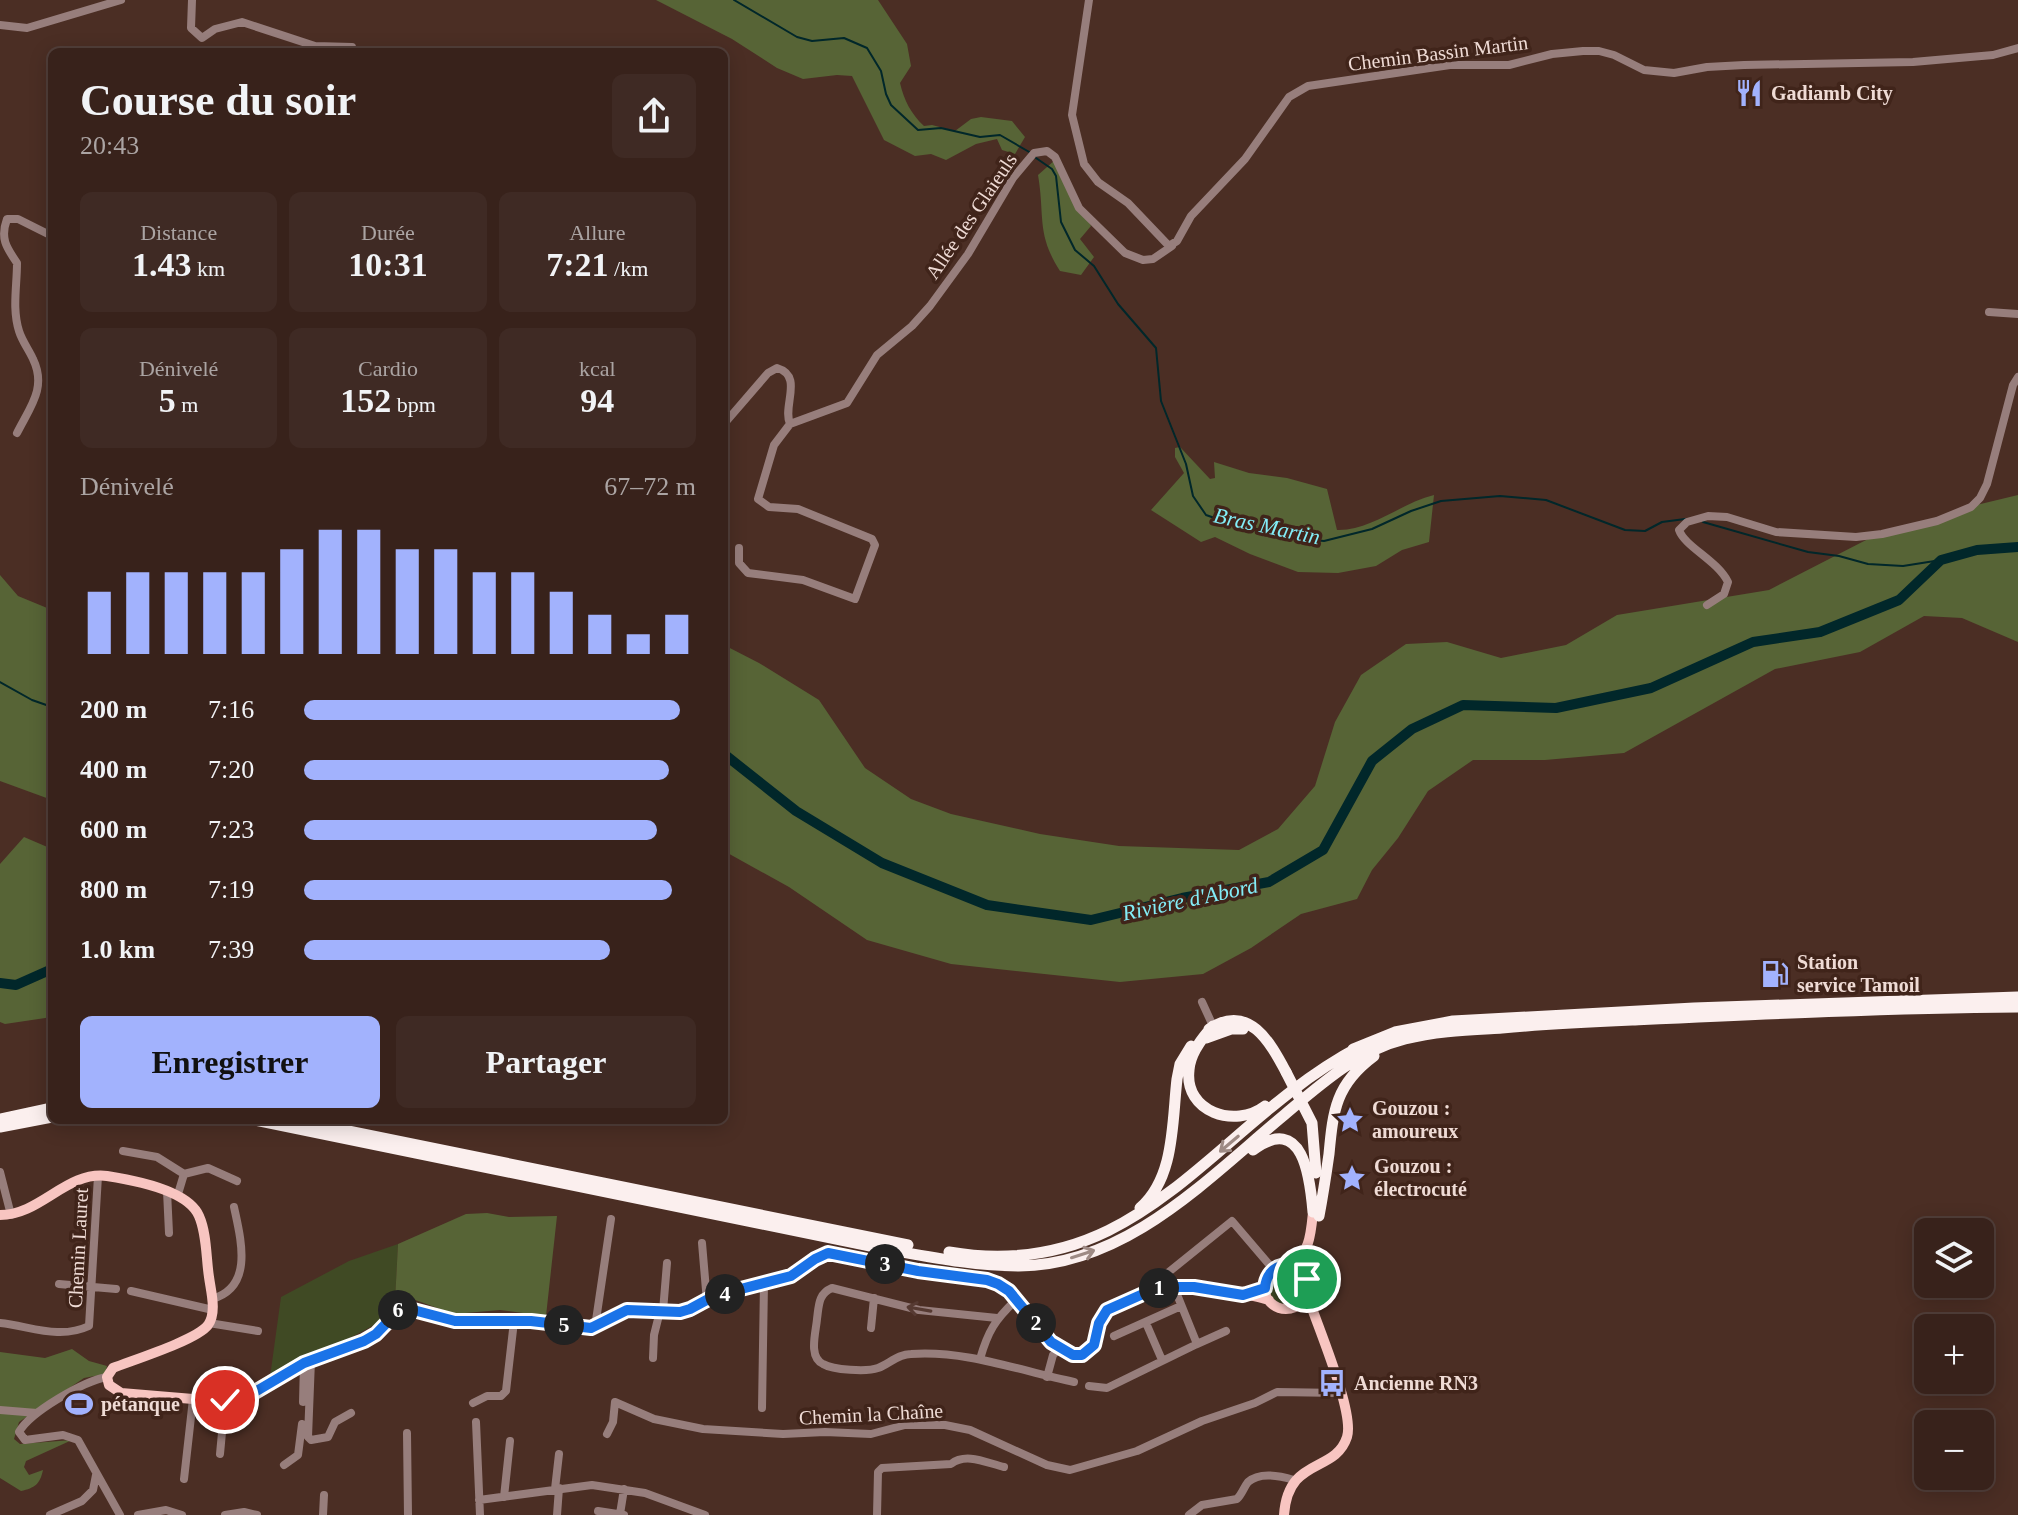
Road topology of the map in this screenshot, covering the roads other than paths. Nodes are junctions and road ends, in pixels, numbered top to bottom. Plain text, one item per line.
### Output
1 (121, 0) edge
2 (192, 0) edge
3 (1089, 0) edge
4 (0, 25) edge
5 (334, 48) edge
6 (2018, 48) edge
7 (48, 234) edge
8 (1173, 246) junction
9 (1989, 312) dead end
10 (2018, 314) edge
11 (2018, 377) edge
12 (728, 419) edge
13 (790, 424) junction
14 (17, 433) dead end
15 (739, 548) dead end
16 (1707, 605) dead end
17 (2018, 997) edge
18 (1202, 1002) dead end
19 (2018, 1007) edge
20 (1213, 1026) junction
21 (1516, 1027) junction
22 (1231, 1029) junction
23 (1199, 1043) junction
24 (1359, 1047) junction
25 (1286, 1072) junction
26 (48, 1109) edge
27 (48, 1118) edge
28 (0, 1119) edge
29 (274, 1124) edge
30 (314, 1124) edge
31 (0, 1127) edge
32 (123, 1151) dead end
33 (0, 1172) edge
34 (184, 1174) junction
35 (98, 1176) junction
36 (237, 1181) dead end
37 (172, 1193) junction
38 (234, 1207) dead end
39 (1316, 1209) junction
40 (5, 1215) edge
41 (611, 1219) dead end
42 (169, 1233) dead end
43 (1124, 1238) junction
44 (702, 1243) dead end
45 (1063, 1248) junction
46 (667, 1263) dead end
47 (1290, 1265) junction
48 (1273, 1269) junction
49 (1303, 1273) junction
50 (764, 1283) junction
51 (59, 1284) dead end
52 (92, 1287) junction
53 (1170, 1287) junction
54 (1265, 1288) junction
55 (116, 1289) dead end
56 (131, 1291) dead end
57 (1307, 1294) junction
58 (1243, 1295) junction
59 (874, 1298) junction
60 (1016, 1300) junction
61 (1269, 1300) junction
62 (707, 1302) junction
63 (212, 1305) junction
64 (1181, 1306) junction
65 (1296, 1306) junction
66 (662, 1311) junction
67 (997, 1318) junction
68 (1315, 1318) junction
69 (514, 1321) junction
70 (0, 1323) edge
71 (209, 1323) junction
72 (1146, 1323) junction
73 (595, 1327) junction
74 (871, 1328) dead end
75 (258, 1331) dead end
76 (1226, 1331) dead end
77 (1114, 1336) dead end
78 (1197, 1344) junction
79 (1059, 1349) junction
80 (653, 1358) dead end
81 (980, 1359) junction
82 (1162, 1360) junction
83 (308, 1362) junction
84 (107, 1377) junction
85 (1047, 1377) junction
86 (1074, 1382) dead end
87 (1089, 1386) dead end
88 (1340, 1393) junction
89 (193, 1399) junction
90 (225, 1400) junction
91 (473, 1403) dead end
92 (762, 1408) dead end
93 (0, 1410) edge
94 (38, 1413) junction
95 (351, 1413) dead end
96 (476, 1422) dead end
97 (407, 1433) dead end
98 (607, 1434) dead end
99 (510, 1441) dead end
100 (220, 1454) dead end
101 (559, 1454) dead end
102 (284, 1465) dead end
103 (1004, 1467) dead end
104 (96, 1475) junction
105 (184, 1479) dead end
106 (1294, 1480) junction
107 (557, 1489) junction
108 (624, 1489) junction
109 (324, 1495) dead end
110 (504, 1497) junction
111 (479, 1500) junction
112 (598, 1511) dead end
113 (117, 1513) edge
114 (50, 1515) edge
115 (138, 1515) edge
116 (182, 1515) edge
117 (225, 1515) edge
118 (257, 1515) edge
119 (323, 1515) edge
120 (408, 1515) edge
121 (480, 1515) edge
122 (557, 1515) edge
123 (622, 1515) edge
124 (705, 1515) edge
125 (877, 1515) edge
126 (1189, 1515) edge
127 (1284, 1515) edge

1 - 4 street
2 - 5 street
3 - 8 street
6 - 8 street, Chemin Bassin Martin
7 - 14 street
8 - 13 street, Allée des Glaieuls
9 - 10 street
11 - 16 street
12 - 13 street
13 - 15 street
17 - 24 highway
18 - 20 street
19 - 21 highway
20 - 22 highway
20 - 23 highway
20 - 25 highway
20 - 45 highway
21 - 39 highway
21 - 43 highway
22 - 23 highway
22 - 25 highway
23 - 24 highway
24 -> 45 highway
25 - 39 highway, bridge
26 - 28 highway
27 - 31 highway
29 -> 43 highway
30 - 45 highway
32 - 34 street
33 - 40 street
34 - 36 street
34 - 37 street
35 - 37 main road
35 - 40 main road
35 - 52 street, Chemin Lauret
37 - 42 street
37 - 63 main road
38 - 63 street
39 - 43 highway
39 - 47 main road
39 - 49 main road
41 - 73 street
44 - 62 street
46 - 66 street
47 - 48 main road
47 - 49 main road
48 - 53 street
48 - 54 main road
49 - 57 main road
50 - 60 main road
50 - 62 main road
50 - 92 street
51 - 52 street
52 - 55 street
52 - 70 street, Chemin Lauret
53 - 58 main road
53 - 64 street
53 - 79 main road
54 - 58 main road
54 - 61 main road
56 - 63 street
57 - 65 main road
57 - 68 main road
58 - 61 main road
67 -> 59 street
59 - 74 street
59 - 81 street
60 - 67 street
60 - 79 main road
61 - 65 main road
62 - 66 main road
63 - 71 main road
64 - 72 street
64 - 78 street
65 - 68 main road
66 - 73 main road
66 - 80 street
67 - 81 street
68 - 88 main road
69 - 73 main road
69 - 83 main road
69 - 91 street
71 - 75 street
71 - 84 main road
72 - 77 street
72 - 82 street
76 - 78 street
78 - 82 street
79 - 85 street
81 - 85 street
82 - 87 street
83 - 90 main road
83 - 95 street
83 - 102 street
84 - 89 main road
84 - 94 street
85 - 86 street
88 - 98 street, Chemin la Chaîne
88 - 106 main road
89 - 90 main road
89 - 105 street
90 - 100 street
93 - 94 street
94 - 104 street
96 - 111 street
97 - 120 street
99 - 110 street
101 - 107 street
103 - 125 street
104 - 113 street
104 - 114 street
106 - 126 street
106 - 127 main road
107 - 108 street
107 - 110 street
107 - 122 street
108 - 123 street
108 - 124 street
109 - 119 street
110 - 111 street
111 - 121 street
112 - 123 street
115 - 116 street
117 - 118 street

